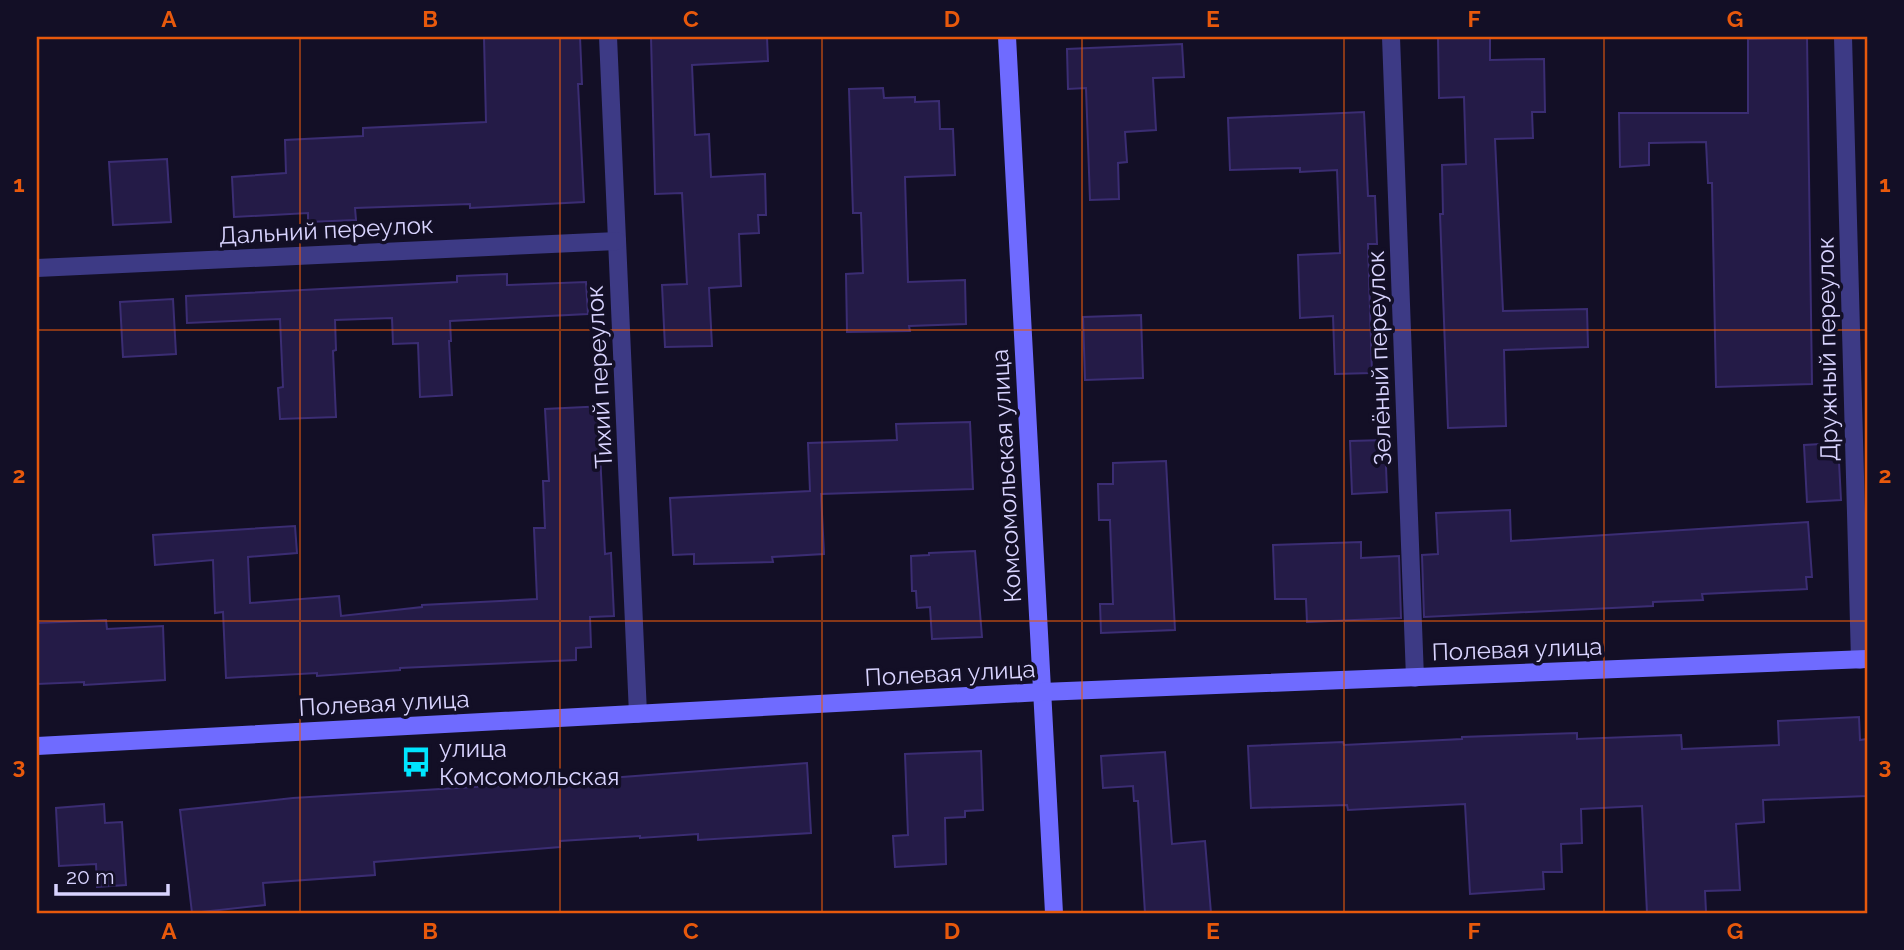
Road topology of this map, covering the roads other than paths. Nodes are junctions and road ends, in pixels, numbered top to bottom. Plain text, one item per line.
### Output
1 (608, 37) edge
2 (1007, 37) edge
3 (1391, 37) edge
4 (1843, 37) edge
5 (617, 241) junction
6 (37, 268) edge
7 (1863, 660) edge
8 (1415, 678) junction
9 (1042, 692) junction
10 (638, 714) junction
11 (37, 746) edge
12 (1054, 913) edge

1 - 5 street, Тихий переулок
2 - 9 main road, Комсомольская улица
3 - 8 street, Зелёный переулок
4 - 7 street, Дружный переулок
5 - 6 street, Дальний переулок
5 - 10 street, Тихий переулок
7 - 8 main road, Полевая улица
8 - 9 main road, Полевая улица
9 - 10 main road, Полевая улица
9 - 12 main road, Комсомольская улица
10 - 11 main road, Полевая улица

